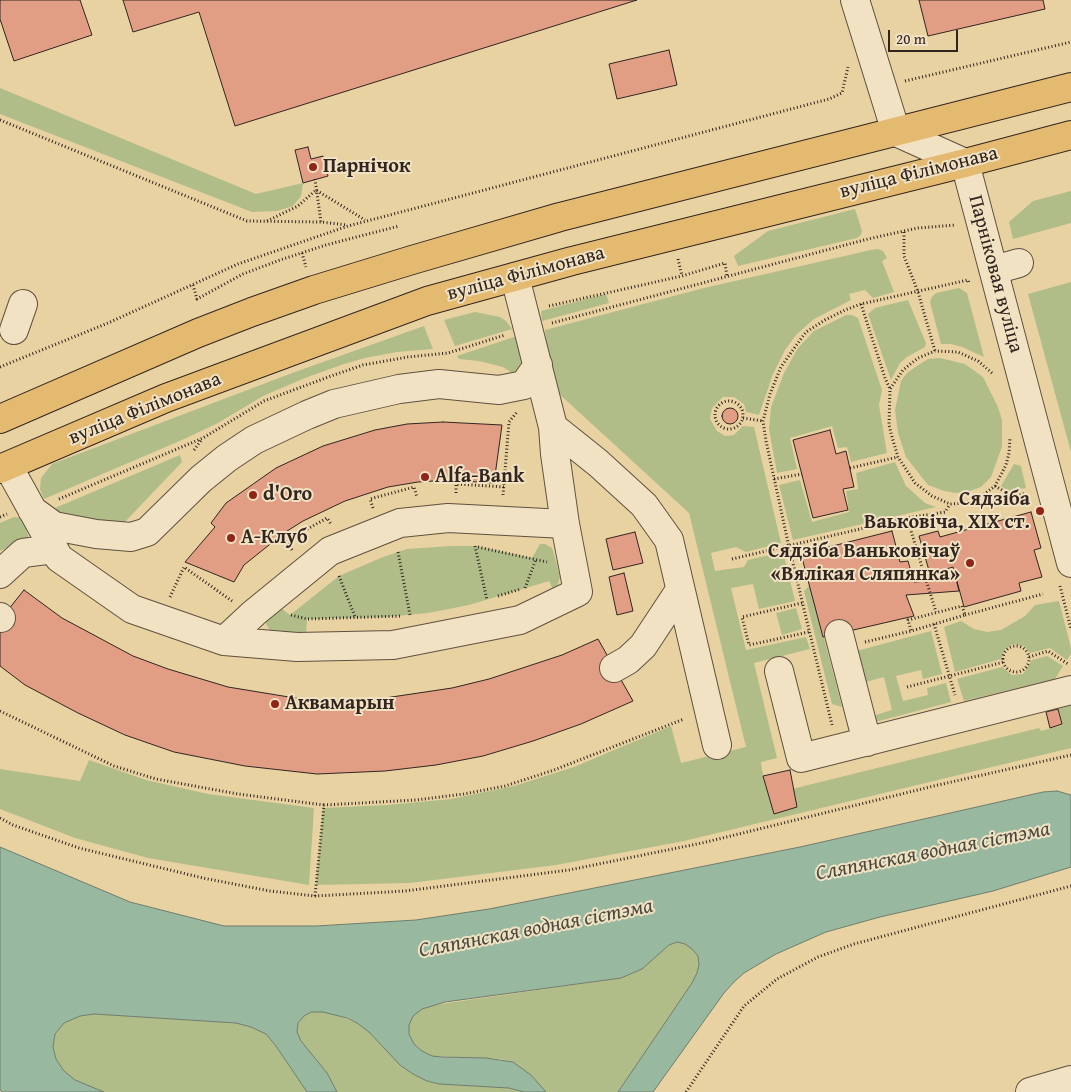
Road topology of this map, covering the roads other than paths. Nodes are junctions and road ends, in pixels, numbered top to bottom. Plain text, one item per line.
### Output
1 (855, 0) edge
2 (1071, 87) edge
3 (896, 132) junction
4 (1071, 135) edge
5 (965, 163) junction
6 (515, 277) junction
7 (23, 304) dead end
8 (14, 330) dead end
9 (538, 365) junction
10 (0, 419) edge
11 (553, 427) junction
12 (4, 468) edge
13 (31, 509) junction
14 (565, 524) junction
15 (54, 549) junction
16 (1065, 573) edge
17 (0, 574) edge
18 (680, 590) junction
19 (849, 639) road end
20 (224, 641) junction
21 (614, 668) dead end
22 (779, 671) dead end
23 (1071, 690) edge
24 (867, 742) junction
25 (717, 745) dead end
26 (1071, 1080) edge
27 (1030, 1092) edge

1 - 3 street
2 - 3 main road
3 - 5 street
3 - 10 main road
4 - 5 main road, вуліца Філімонава
5 - 6 main road, вуліца Філімонава
5 - 16 street, Парніковая вуліца
6 - 9 street
6 - 12 main road, вуліца Філімонава
7 - 8 street
9 - 11 street
9 - 13 street
11 - 14 street
11 - 18 street
12 - 13 street
13 - 15 street
14 - 20 street
14 - 20 street
15 - 17 street
15 - 20 street
18 - 21 street
18 - 25 street
19 - 24 street
22 - 24 street
23 - 24 street
26 - 27 street

